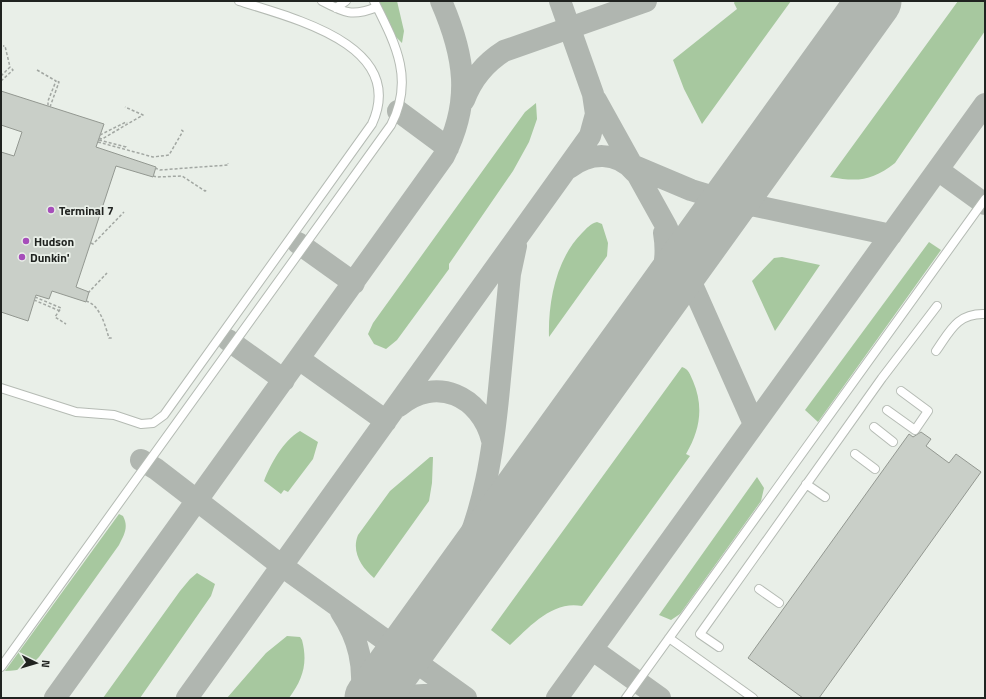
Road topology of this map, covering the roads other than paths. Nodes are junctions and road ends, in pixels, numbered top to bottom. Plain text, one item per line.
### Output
1 (239, 1) edge
2 (322, 1) edge
3 (346, 1) edge
4 (376, 4) edge
5 (336, 8) junction
6 (985, 199) edge
7 (937, 306) dead end
8 (985, 314) edge
9 (936, 351) dead end
10 (1, 388) edge
11 (902, 391) dead end
12 (887, 410) dead end
13 (874, 427) dead end
14 (893, 442) dead end
15 (855, 454) dead end
16 (875, 469) dead end
17 (806, 484) junction
18 (825, 497) dead end
19 (759, 589) dead end
20 (779, 603) dead end
21 (669, 638) junction
22 (719, 647) dead end
23 (1, 667) edge
24 (626, 698) edge
25 (753, 698) edge

1 - 10 street
2 - 5 street
3 - 5 street
4 - 5 street
4 - 23 street
6 - 21 street
7 - 17 street
8 - 9 street
11 - 12 street
13 - 14 street
15 - 16 street
17 - 18 street
17 - 22 street
19 - 20 street
21 - 24 street
21 - 25 street

